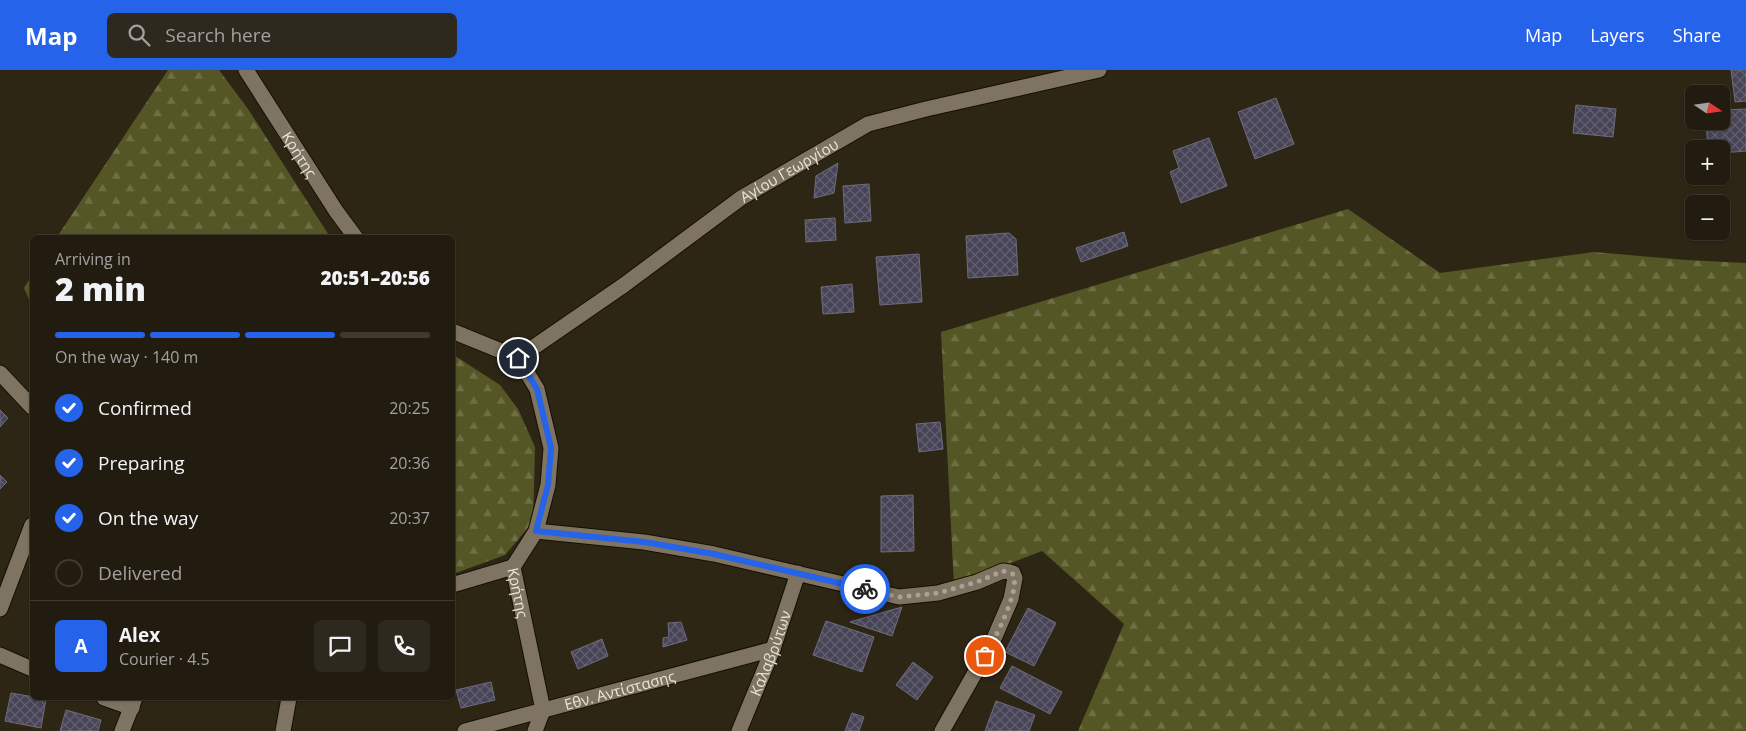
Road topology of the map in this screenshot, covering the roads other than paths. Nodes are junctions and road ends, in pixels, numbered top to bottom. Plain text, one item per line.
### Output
1 (246, 70) edge
2 (1099, 70) edge
3 (354, 235) edge
4 (455, 332) edge
5 (518, 358) junction
6 (0, 373) edge
7 (30, 405) edge
8 (30, 530) edge
9 (536, 531) junction
10 (513, 566) junction
11 (798, 574) junction
12 (455, 584) edge
13 (0, 609) edge
14 (773, 649) junction
15 (0, 655) edge
16 (30, 668) edge
17 (116, 700) edge
18 (289, 700) edge
19 (133, 703) edge
20 (543, 710) junction
21 (122, 731) edge
22 (283, 731) edge
23 (465, 731) edge
24 (535, 731) edge
25 (739, 731) edge
26 (942, 731) edge

1 - 3 street, Κρήτης
2 - 5 street, Αγίου Γεωργίου
4 - 5 street
5 - 9 street, Κρήτης
6 - 7 street
8 - 13 street
9 - 10 street, Κρήτης
9 - 11 street
10 - 12 street
10 - 20 street, Κρήτης
11 - 14 street, Καλαβρύτων
11 - 26 street
14 - 20 street, Εθν. Αντίστασης
14 - 25 street, Καλαβρύτων
15 - 16 street
17 - 19 street
18 - 22 street
19 - 21 street
20 - 23 street, Εθν. Αντίστασης
20 - 24 street

